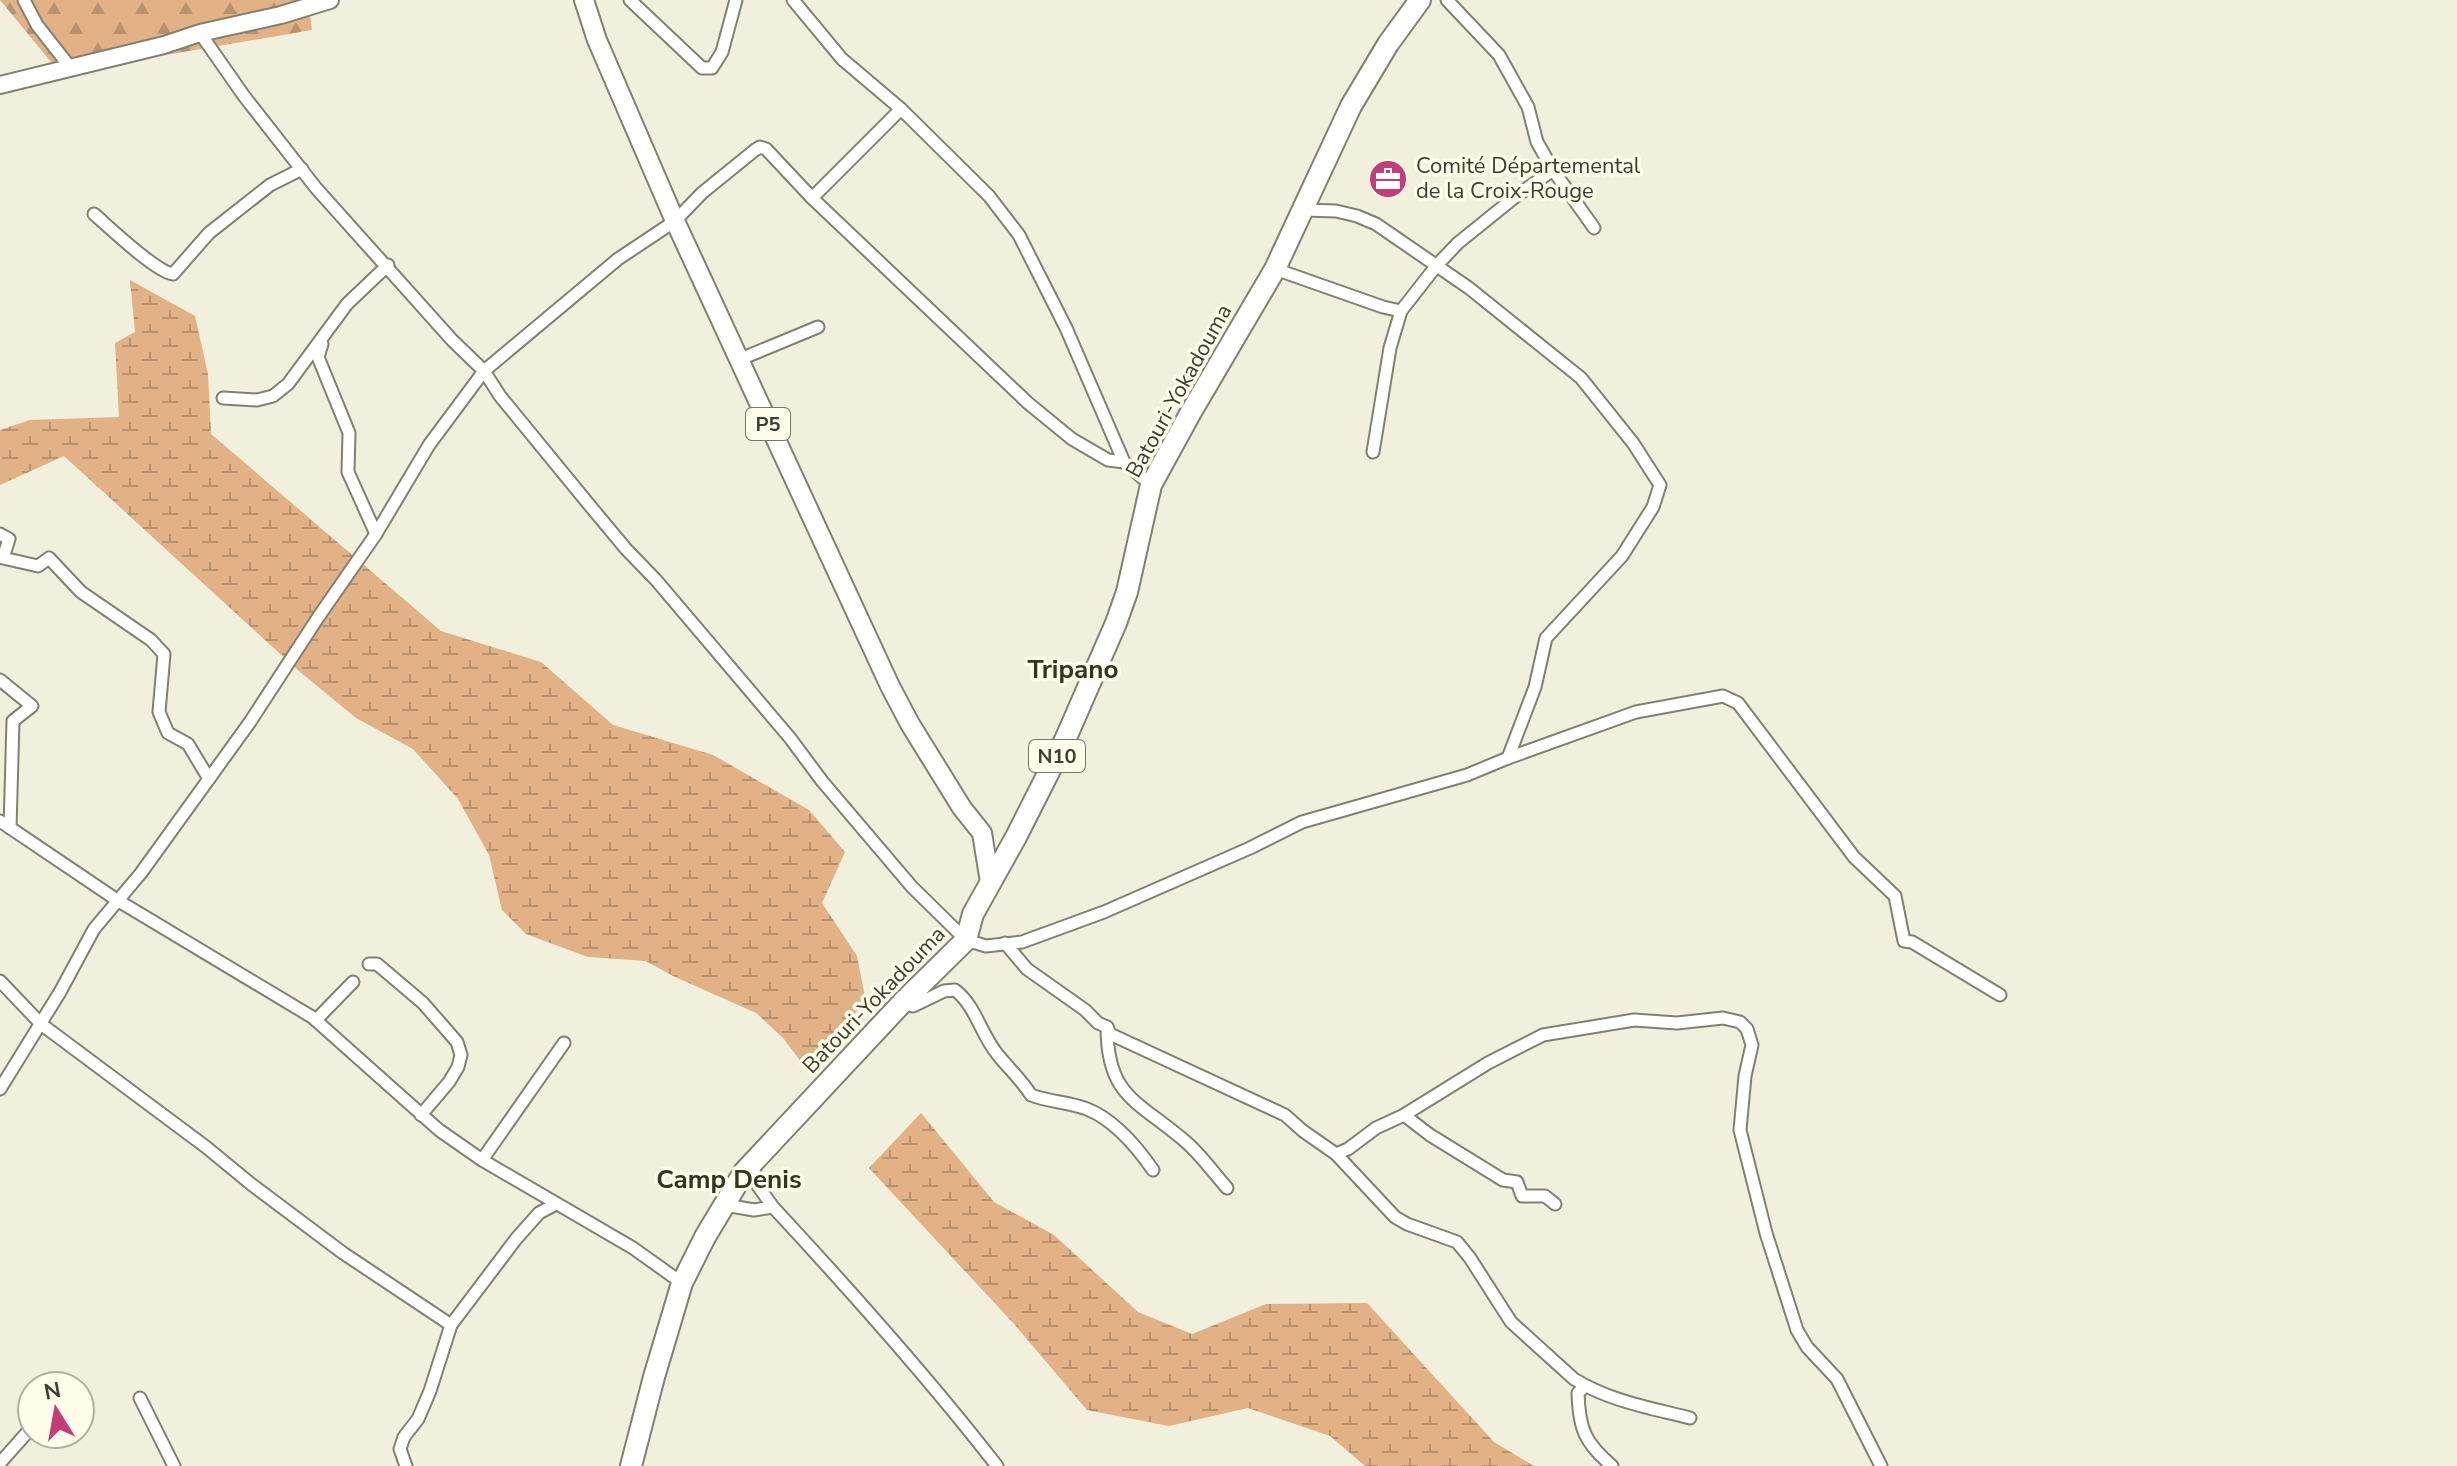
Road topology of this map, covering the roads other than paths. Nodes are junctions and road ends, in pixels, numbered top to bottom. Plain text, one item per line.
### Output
1 (24, 0) edge
2 (330, 0) edge
3 (584, 0) edge
4 (630, 0) edge
5 (736, 0) edge
6 (793, 0) edge
7 (1420, 0) edge
8 (1447, 0) edge
9 (200, 33) junction
10 (70, 67) junction
11 (0, 85) edge
12 (901, 109) junction
13 (302, 169) junction
14 (1553, 170) junction
15 (812, 198) junction
16 (1304, 210) junction
17 (94, 214) dead end
18 (675, 221) junction
19 (1594, 228) dead end
20 (388, 265) junction
21 (1437, 265) junction
22 (1275, 269) junction
23 (1401, 311) junction
24 (818, 327) dead end
25 (327, 330) junction
26 (738, 360) junction
27 (484, 371) junction
28 (223, 398) dead end
29 (1373, 452) dead end
30 (1124, 462) junction
31 (1151, 485) junction
32 (0, 534) edge
33 (376, 534) junction
34 (0, 680) edge
35 (1508, 758) junction
36 (209, 779) junction
37 (5, 824) edge
38 (982, 833) junction
39 (1016, 837) junction
40 (990, 882) junction
41 (117, 900) junction
42 (966, 940) junction
43 (1005, 943) junction
44 (369, 964) dead end
45 (0, 981) edge
46 (353, 982) dead end
47 (2000, 995) dead end
48 (902, 1003) junction
49 (316, 1020) junction
50 (41, 1024) junction
51 (1107, 1027) junction
52 (564, 1043) dead end
53 (0, 1089) edge
54 (421, 1115) junction
55 (1404, 1115) junction
56 (1336, 1154) junction
57 (482, 1160) junction
58 (752, 1162) junction
59 (1153, 1170) dead end
60 (1227, 1188) dead end
61 (541, 1194) junction
62 (556, 1204) junction
63 (1555, 1204) dead end
64 (725, 1205) junction
65 (773, 1207) junction
66 (539, 1213) junction
67 (682, 1283) junction
68 (451, 1325) junction
69 (1585, 1386) junction
70 (140, 1398) dead end
71 (1690, 1418) dead end
72 (16, 1445) edge
73 (0, 1463) edge
74 (174, 1466) edge
75 (406, 1466) edge
76 (631, 1466) edge
77 (997, 1466) edge
78 (1612, 1466) edge
79 (1881, 1466) edge

1 - 10 street
2 - 9 street
3 - 18 main road, P5
4 - 5 street
6 - 12 street
7 - 16 highway, Batouri-Yokadouma / N10
8 - 14 street
9 - 10 street
9 - 13 street
10 - 11 street
12 - 15 street
12 - 30 street
13 - 17 street
13 - 20 street
14 - 19 street
14 - 21 street
15 - 18 street
15 - 30 street
16 - 21 street
16 - 22 highway, Batouri-Yokadouma / N10
18 - 26 main road, P5
18 - 27 street
20 - 25 street
20 - 27 street
21 - 23 street
21 - 35 street
22 - 23 street
22 - 31 highway, Batouri-Yokadouma / N10
23 - 29 street
24 - 26 street
25 - 28 street
25 - 33 street
26 - 38 main road, P5
27 - 33 street
27 - 42 street
30 - 31 street
31 - 39 highway, Batouri-Yokadouma / N10
32 - 36 street
33 - 36 street
34 - 37 street
35 - 43 street
35 - 47 street
36 - 41 street
37 - 41 street
38 - 39 main road
38 - 40 main road, P5
39 - 40 highway, Batouri-Yokadouma / N10
40 - 42 highway, Batouri-Yokadouma / N10
41 - 49 street
41 - 50 street
42 - 43 street
42 - 48 highway, Batouri-Yokadouma / N10
43 - 51 street
44 - 54 street
45 - 50 street
46 - 49 street
48 - 58 highway, Batouri-Yokadouma / N10
48 - 59 street
49 - 54 street
50 - 53 street
50 - 68 street
51 - 56 street
51 - 60 street
52 - 57 street
54 - 57 street
55 - 56 street
55 - 63 street
55 - 79 street
56 - 69 street
57 - 61 street
58 - 64 highway, Batouri-Yokadouma / N10
58 - 65 street
61 - 62 street
61 - 66 street
62 - 66 street
62 - 67 street
64 - 65 street
64 - 67 highway, Batouri-Yokadouma / N10
65 - 77 street
66 - 68 street
67 - 76 highway, Batouri-Yokadouma / N10
68 - 75 street
69 - 71 street
69 - 78 street
70 - 74 street
72 - 73 street

